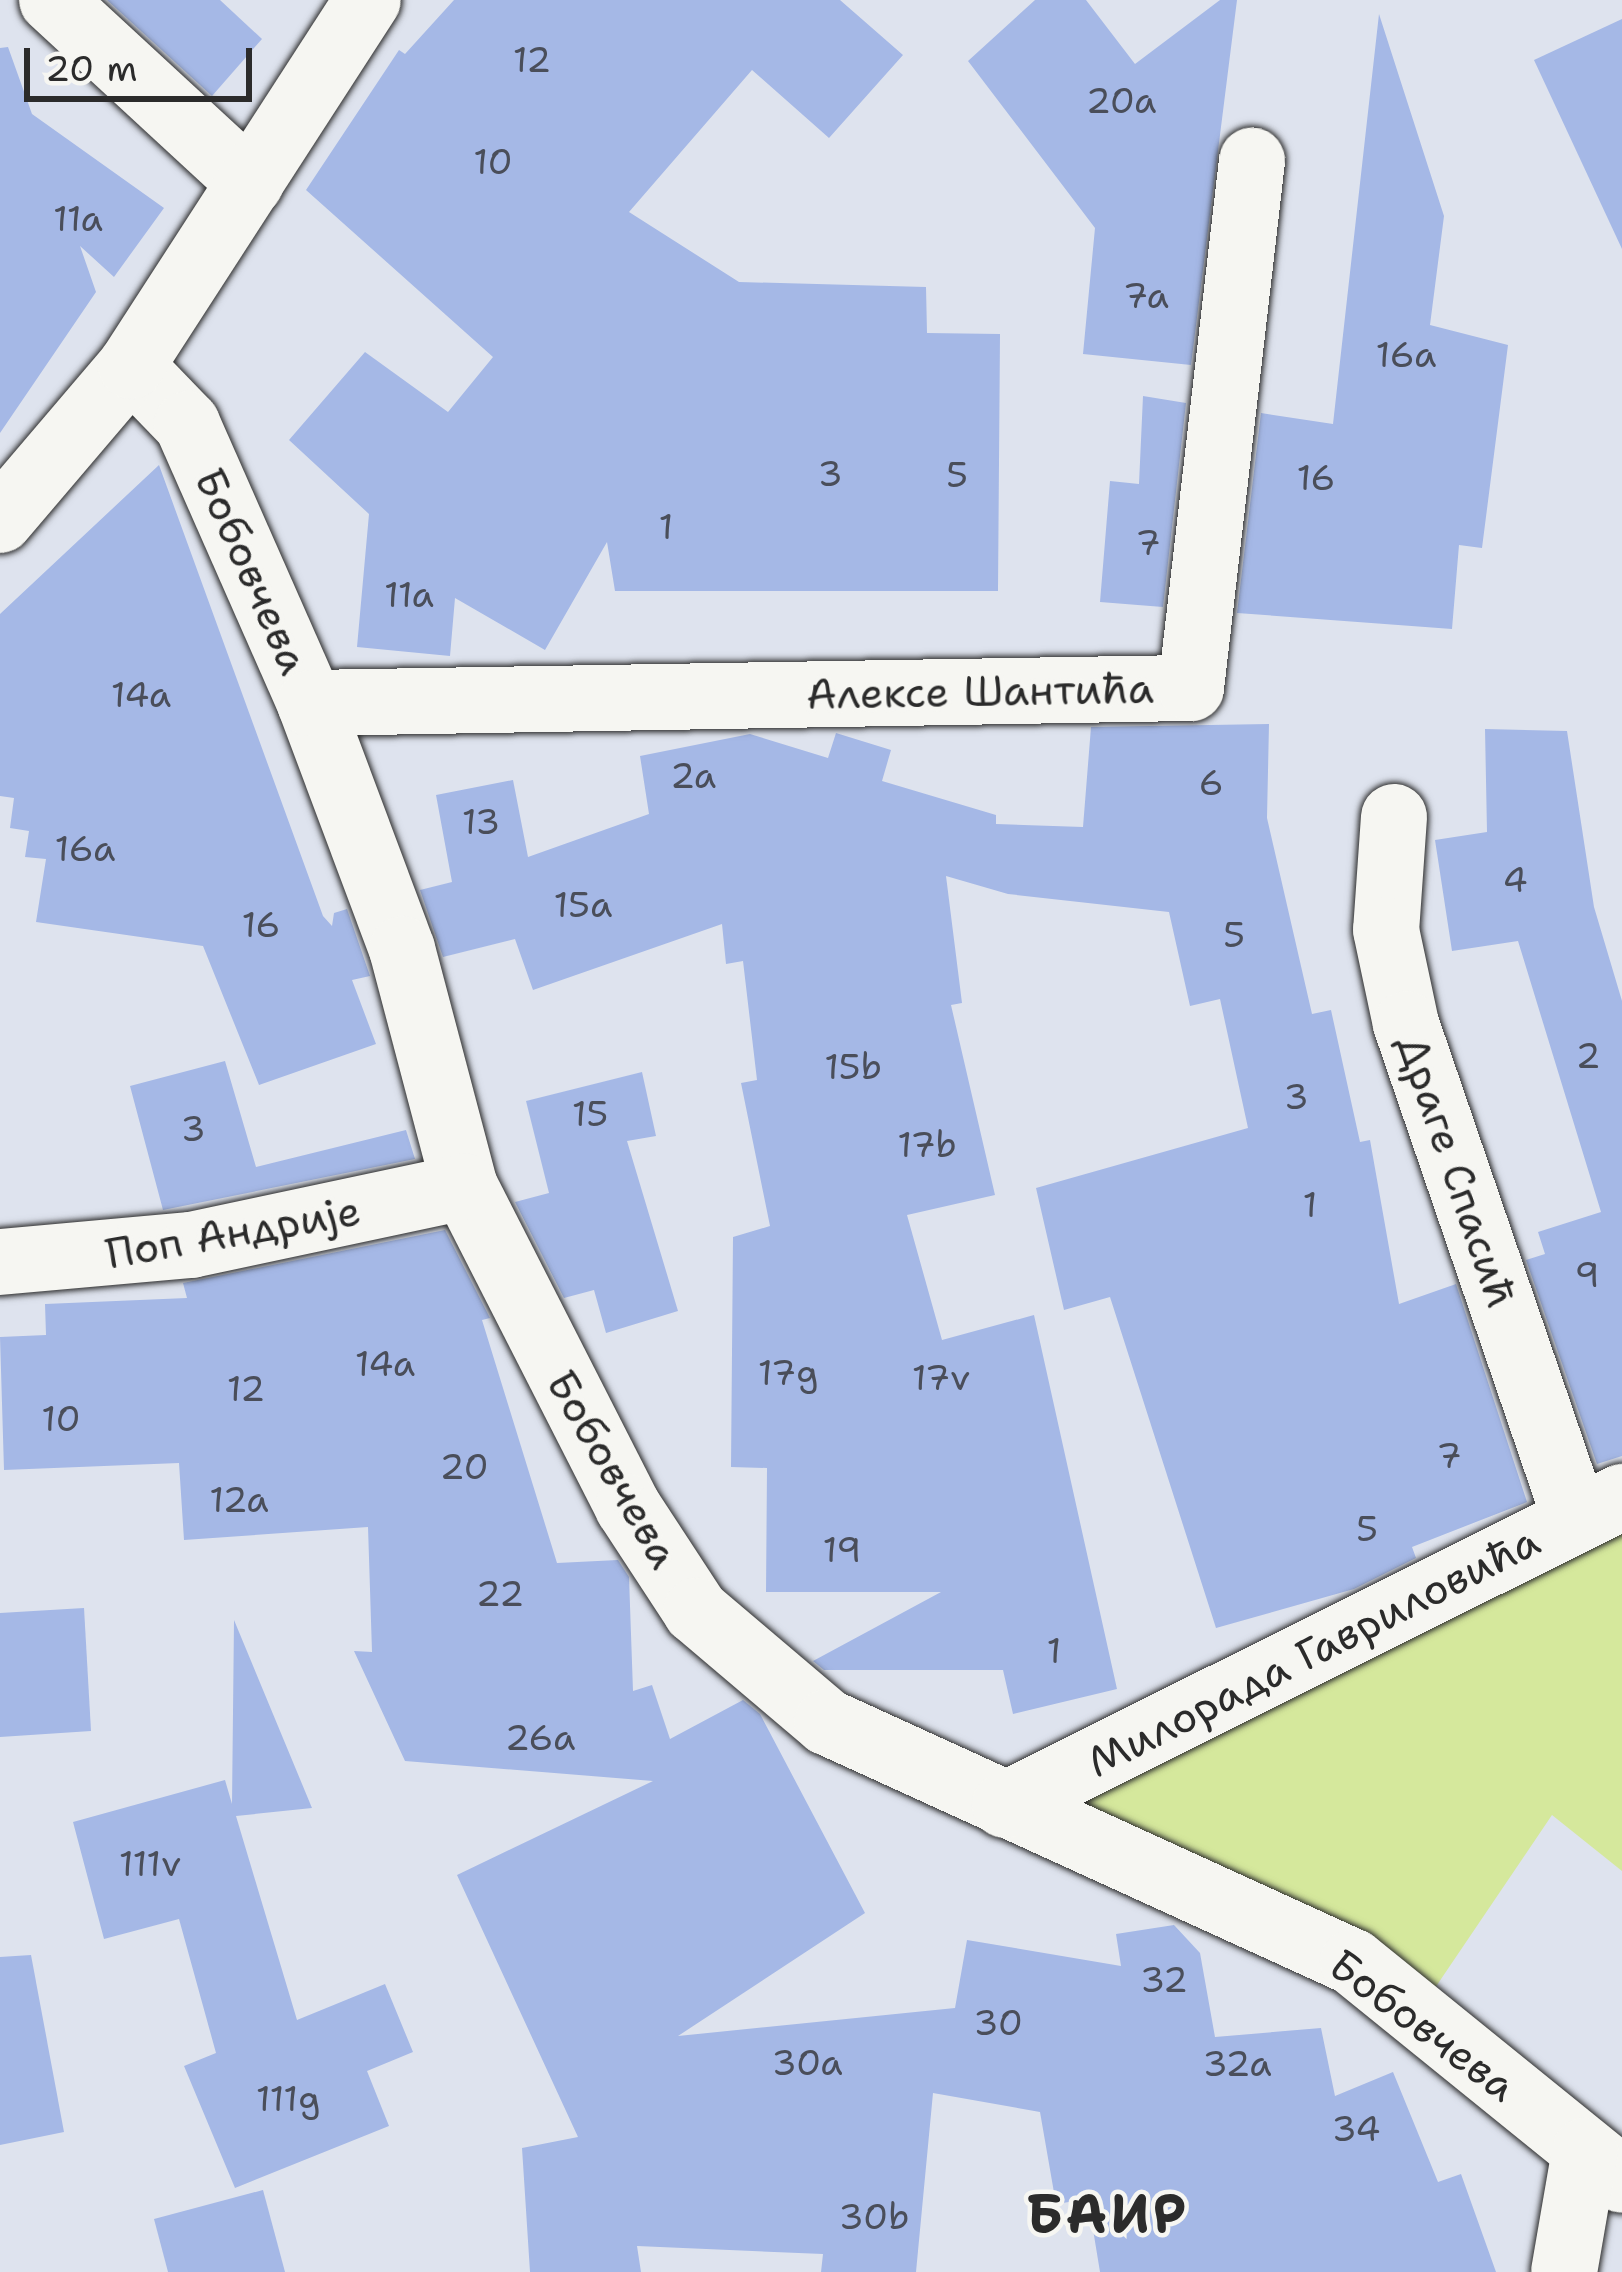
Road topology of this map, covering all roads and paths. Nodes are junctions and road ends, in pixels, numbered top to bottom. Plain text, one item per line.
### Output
1 (52, 0) edge
2 (368, 0) edge
3 (1252, 161) dead end
4 (250, 183) junction
5 (131, 366) junction
6 (0, 520) edge
7 (310, 703) junction
8 (1394, 817) dead end
9 (465, 1187) junction
10 (0, 1262) edge
11 (1599, 1507) edge
12 (1005, 1805) junction
13 (1604, 2166) edge
14 (1564, 2272) edge

1 - 4 street
2 - 4 street
3 - 7 street, Алексе Шантића
4 - 5 street
5 - 6 street
5 - 7 street, Бобовчева
7 - 9 street, Бобовчева
8 - 11 street, Драге Спасић
9 - 10 street, Поп Андрије
9 - 12 street, Бобовчева
11 - 12 street, Милорада Гавриловића
12 - 13 street, Бобовчева
13 - 14 street

